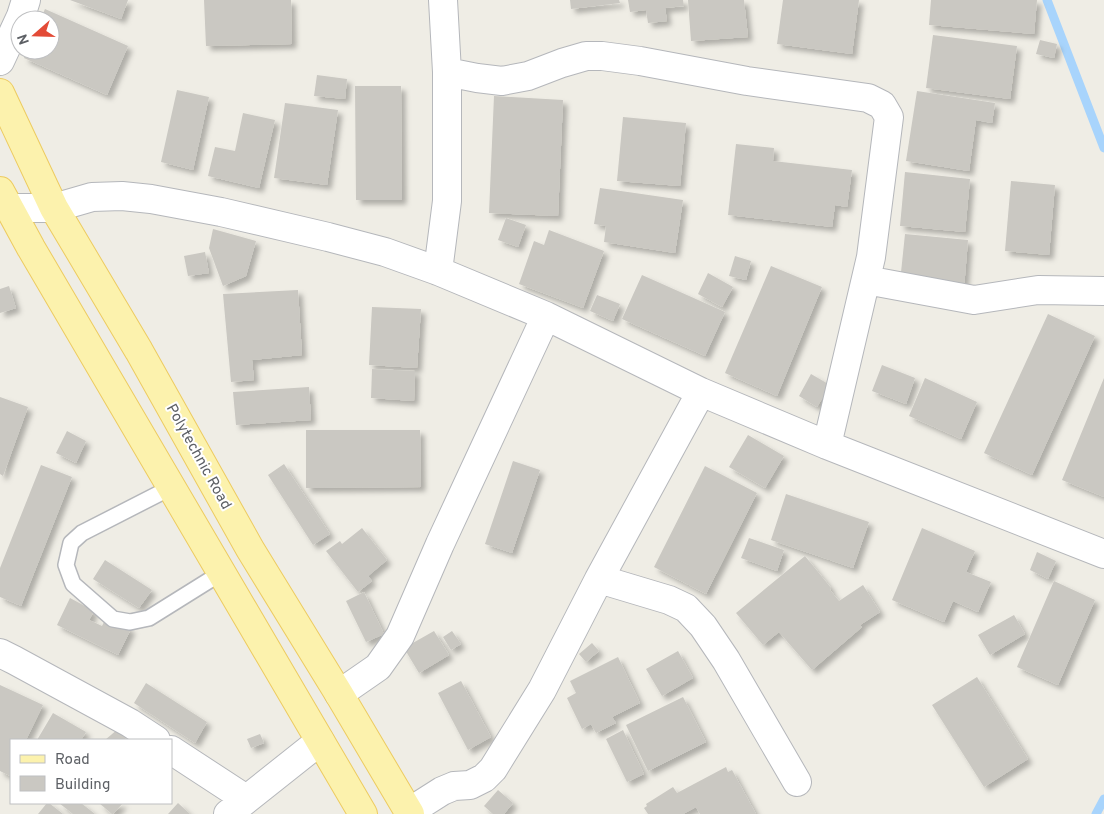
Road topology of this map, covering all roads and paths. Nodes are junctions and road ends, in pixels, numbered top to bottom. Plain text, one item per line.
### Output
1 (26, 0) edge
2 (443, 0) edge
3 (0, 61) edge
4 (447, 72) junction
5 (0, 93) edge
6 (5, 199) edge
7 (54, 208) junction
8 (438, 272) junction
9 (866, 280) junction
10 (1104, 291) edge
11 (546, 316) junction
12 (701, 392) junction
13 (827, 445) junction
14 (172, 487) junction
15 (1104, 554) edge
16 (221, 573) junction
17 (599, 578) junction
18 (0, 654) edge
19 (339, 694) junction
20 (154, 739) edge
21 (320, 741) junction
22 (172, 751) edge
23 (797, 782) dead end
24 (237, 807) edge
25 (409, 813) edge
26 (363, 814) edge

1 - 3 street
2 - 4 street
4 - 8 street
4 - 9 street
5 - 7 main road, Polytechnic Road
6 - 7 street
6 - 14 main road
7 - 8 street
7 - 19 main road, Polytechnic Road
8 - 11 street
9 - 10 street
9 - 13 street
11 - 12 street
11 - 19 street
12 - 13 street
12 - 17 street
13 - 15 street
14 - 16 main road
14 - 16 lane
16 - 21 main road
17 - 23 street
17 - 25 street
18 - 20 street
19 - 25 main road, Polytechnic Road
21 - 24 street
21 - 26 main road
22 - 24 street

